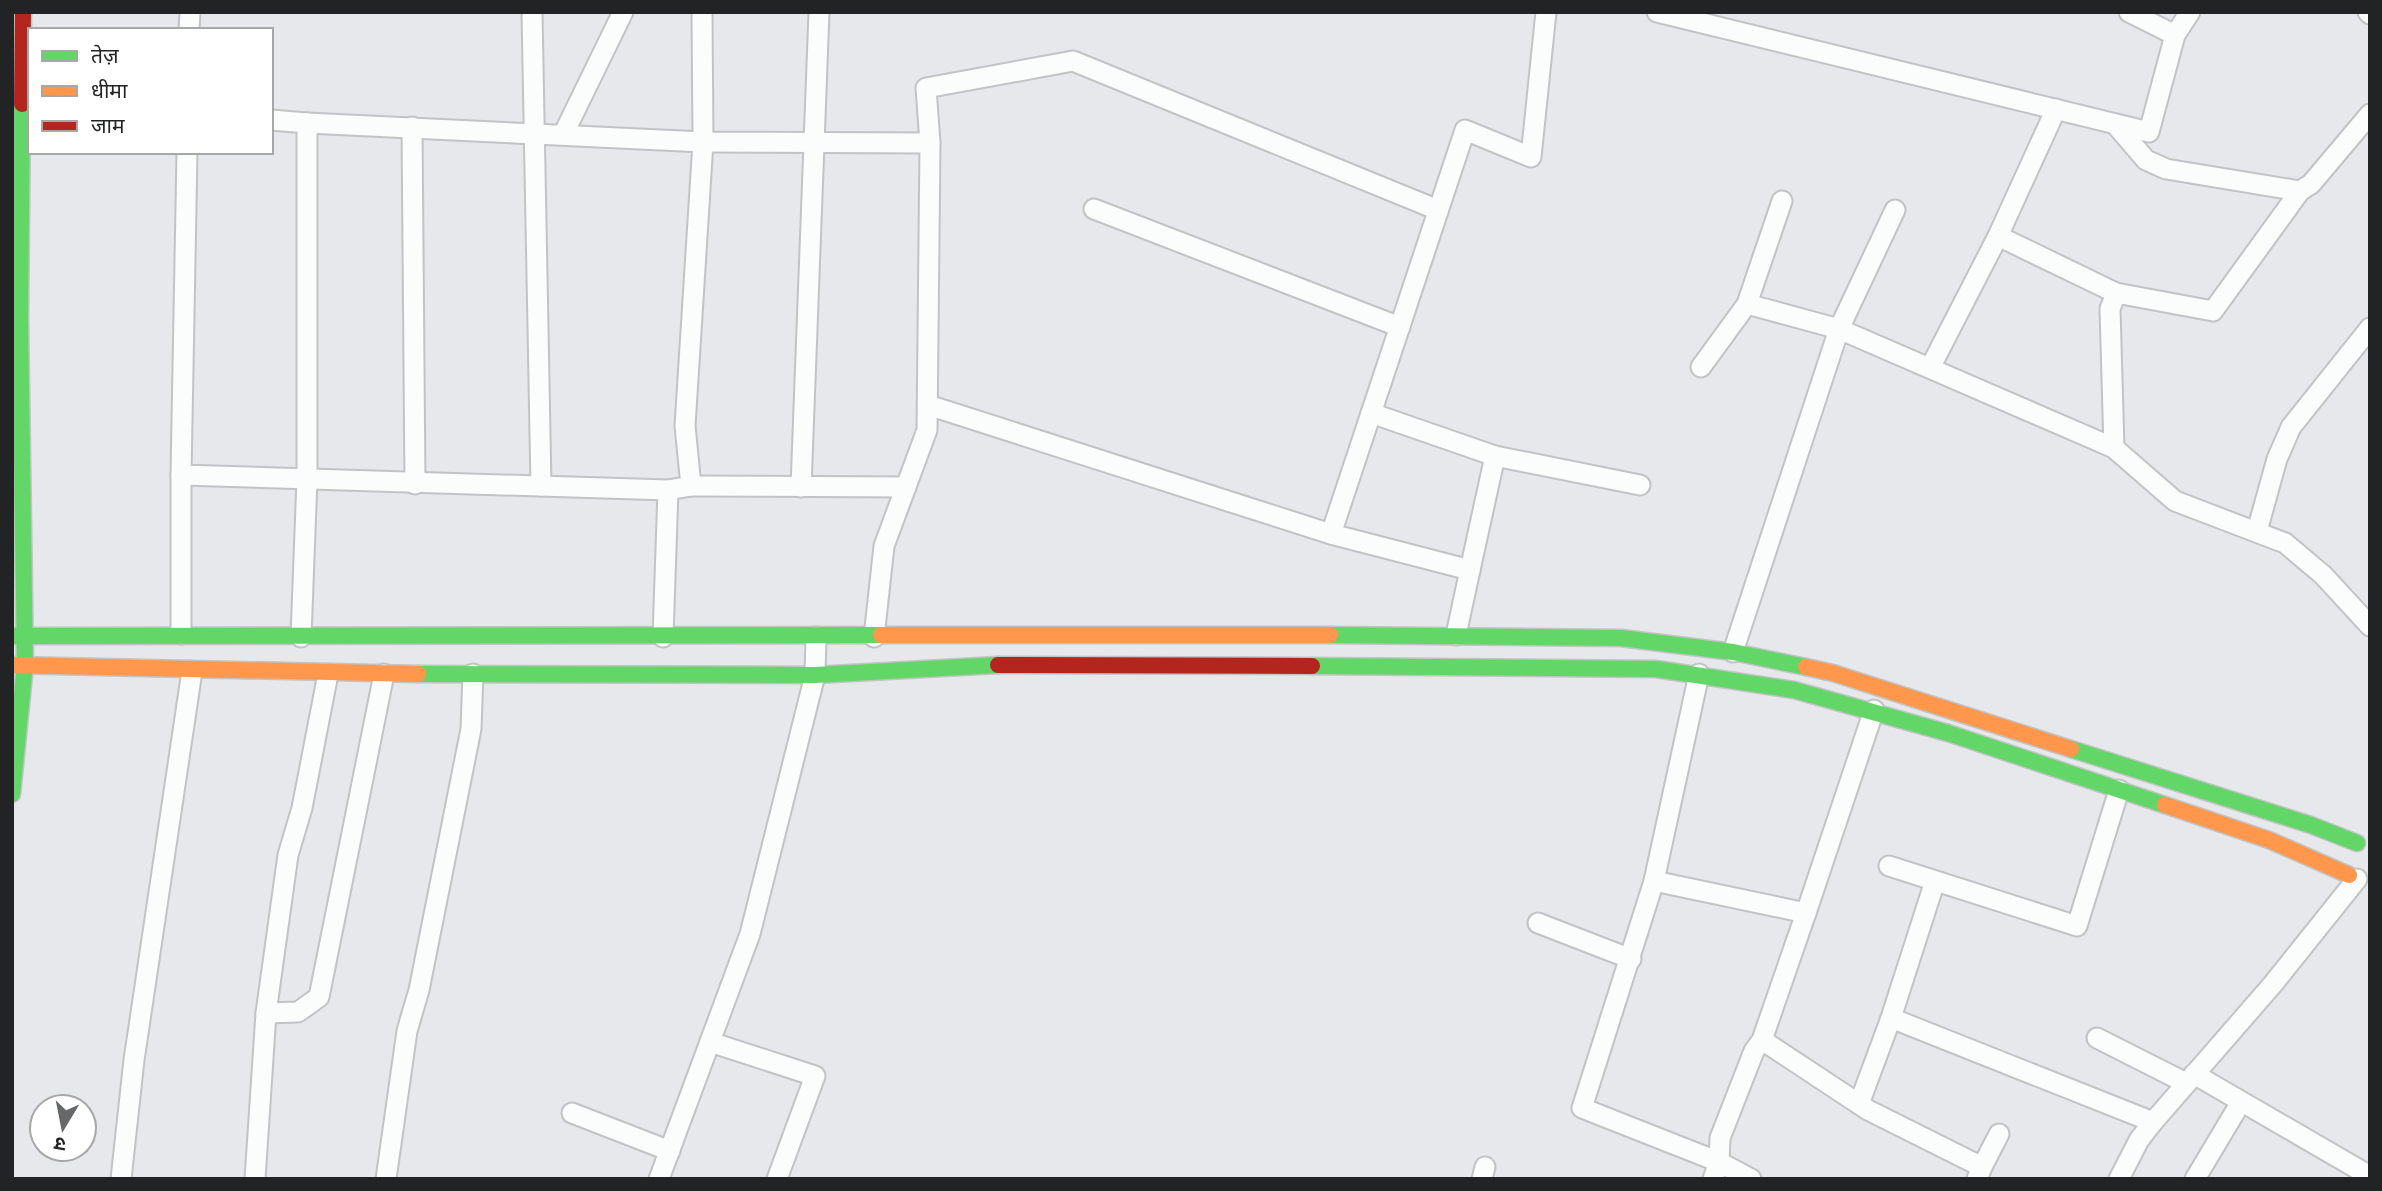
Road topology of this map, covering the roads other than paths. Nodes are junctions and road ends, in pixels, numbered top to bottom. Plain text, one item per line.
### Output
1 (21, 12) edge
2 (532, 12) edge
3 (623, 12) edge
4 (702, 12) edge
5 (819, 12) edge
6 (1546, 12) edge
7 (1657, 12) edge
8 (2129, 12) edge
9 (2190, 12) edge
10 (2175, 35) junction
11 (2056, 109) junction
12 (2370, 114) edge
13 (273, 120) edge
14 (307, 123) junction
15 (2115, 124) junction
16 (412, 127) junction
17 (535, 132) junction
18 (563, 135) junction
19 (703, 142) junction
20 (816, 142) junction
21 (930, 143) junction
22 (187, 154) edge
23 (2300, 191) junction
24 (1782, 201) dead end
25 (1094, 209) dead end
26 (1438, 210) junction
27 (1895, 210) dead end
28 (1998, 236) junction
29 (16, 274) edge
30 (2116, 293) junction
31 (1747, 304) junction
32 (1400, 327) junction
33 (2370, 328) edge
34 (1839, 329) junction
35 (1701, 367) dead end
36 (1930, 368) junction
37 (928, 405) junction
38 (1371, 413) junction
39 (2114, 448) junction
40 (1495, 456) junction
41 (181, 475) junction
42 (307, 479) junction
43 (415, 484) junction
44 (1640, 485) dead end
45 (541, 486) junction
46 (691, 486) junction
47 (801, 486) junction
48 (906, 487) junction
49 (668, 490) junction
50 (2257, 531) junction
51 (1331, 534) junction
52 (1469, 570) junction
53 (2370, 626) edge
54 (181, 634) junction
55 (1456, 635) junction
56 (18, 636) edge
57 (301, 637) junction
58 (663, 637) junction
59 (816, 637) junction
60 (874, 637) junction
61 (1733, 652) junction
62 (19, 665) edge
63 (191, 671) junction
64 (328, 674) junction
65 (384, 674) junction
66 (473, 674) junction
67 (1699, 674) junction
68 (815, 675) junction
69 (17, 704) edge
70 (1874, 710) junction
71 (2119, 790) junction
72 (12, 794) edge
73 (2363, 843) edge
74 (1889, 866) dead end
75 (2361, 879) edge
76 (1654, 881) junction
77 (1935, 881) junction
78 (1805, 913) junction
79 (1538, 923) dead end
80 (1631, 959) junction
81 (266, 1013) junction
82 (1891, 1018) junction
83 (2097, 1038) dead end
84 (1762, 1040) junction
85 (710, 1042) junction
86 (2190, 1079) junction
87 (2241, 1102) junction
88 (1859, 1104) junction
89 (572, 1113) dead end
90 (2153, 1122) junction
91 (1999, 1134) dead end
92 (670, 1151) junction
93 (1716, 1170) edge
94 (2364, 1171) edge
95 (1980, 1173) edge
96 (121, 1179) edge
97 (255, 1179) edge
98 (386, 1179) edge
99 (659, 1179) edge
100 (777, 1179) edge
101 (1751, 1179) edge
102 (2119, 1179) edge
103 (2195, 1179) edge

1 - 29 street
2 - 17 street
3 - 18 street
4 - 19 street
5 - 20 street
6 - 26 street
7 - 11 street
8 - 10 street
9 - 10 street
10 - 15 street
11 - 15 street
11 - 28 street
12 - 23 street
13 - 14 street
14 - 16 street
14 - 42 street
15 - 23 street
16 - 17 street
16 - 43 street
17 - 18 street
17 - 45 street
18 - 19 street
19 - 20 street
19 - 46 street
20 - 21 street
20 - 47 street
21 - 26 street
21 - 37 street
22 - 41 street
23 - 30 street
24 - 31 street
25 - 32 street
26 - 32 street
27 - 34 street
28 - 30 street
28 - 36 street
29 - 56 street
30 - 39 street
31 - 34 street
31 - 35 street
32 - 38 street
33 - 50 street
34 - 36 street
34 - 61 street
36 - 39 street
37 - 48 street
37 - 51 street
38 - 40 street
38 - 51 street
39 - 50 street
40 - 44 street
40 - 52 street
41 - 42 street
41 - 54 street
42 - 43 street
42 - 57 street
43 - 45 street
45 - 49 street
46 - 47 street
46 - 49 street
47 - 48 street
48 - 60 street
49 - 58 street
50 - 53 street
51 - 52 street
52 - 55 street
54 - 56 street
54 - 57 street
55 - 60 street
55 - 61 street
56 - 62 street
57 - 58 street
58 - 59 street
59 - 60 street
59 - 68 street
61 - 73 street
62 - 63 street
62 - 69 street
63 - 64 street
63 - 96 street
64 - 65 street
64 - 81 street
65 - 66 street
65 - 81 street
66 - 68 street
66 - 98 street
67 - 68 street
67 - 70 street
67 - 76 street
68 - 85 street
69 - 72 street
70 - 71 street
70 - 78 street
71 - 75 street
71 - 77 street
73 - 75 street
74 - 77 street
75 - 86 street
76 - 78 street
76 - 80 street
77 - 82 street
78 - 84 street
79 - 80 street
80 - 93 street
81 - 97 street
82 - 88 street
82 - 90 street
83 - 86 street
84 - 88 street
84 - 93 street
85 - 92 street
85 - 100 street
86 - 87 street
86 - 90 street
87 - 94 street
87 - 103 street
88 - 95 street
89 - 92 street
90 - 102 street
91 - 95 street
92 - 99 street
93 - 101 street

